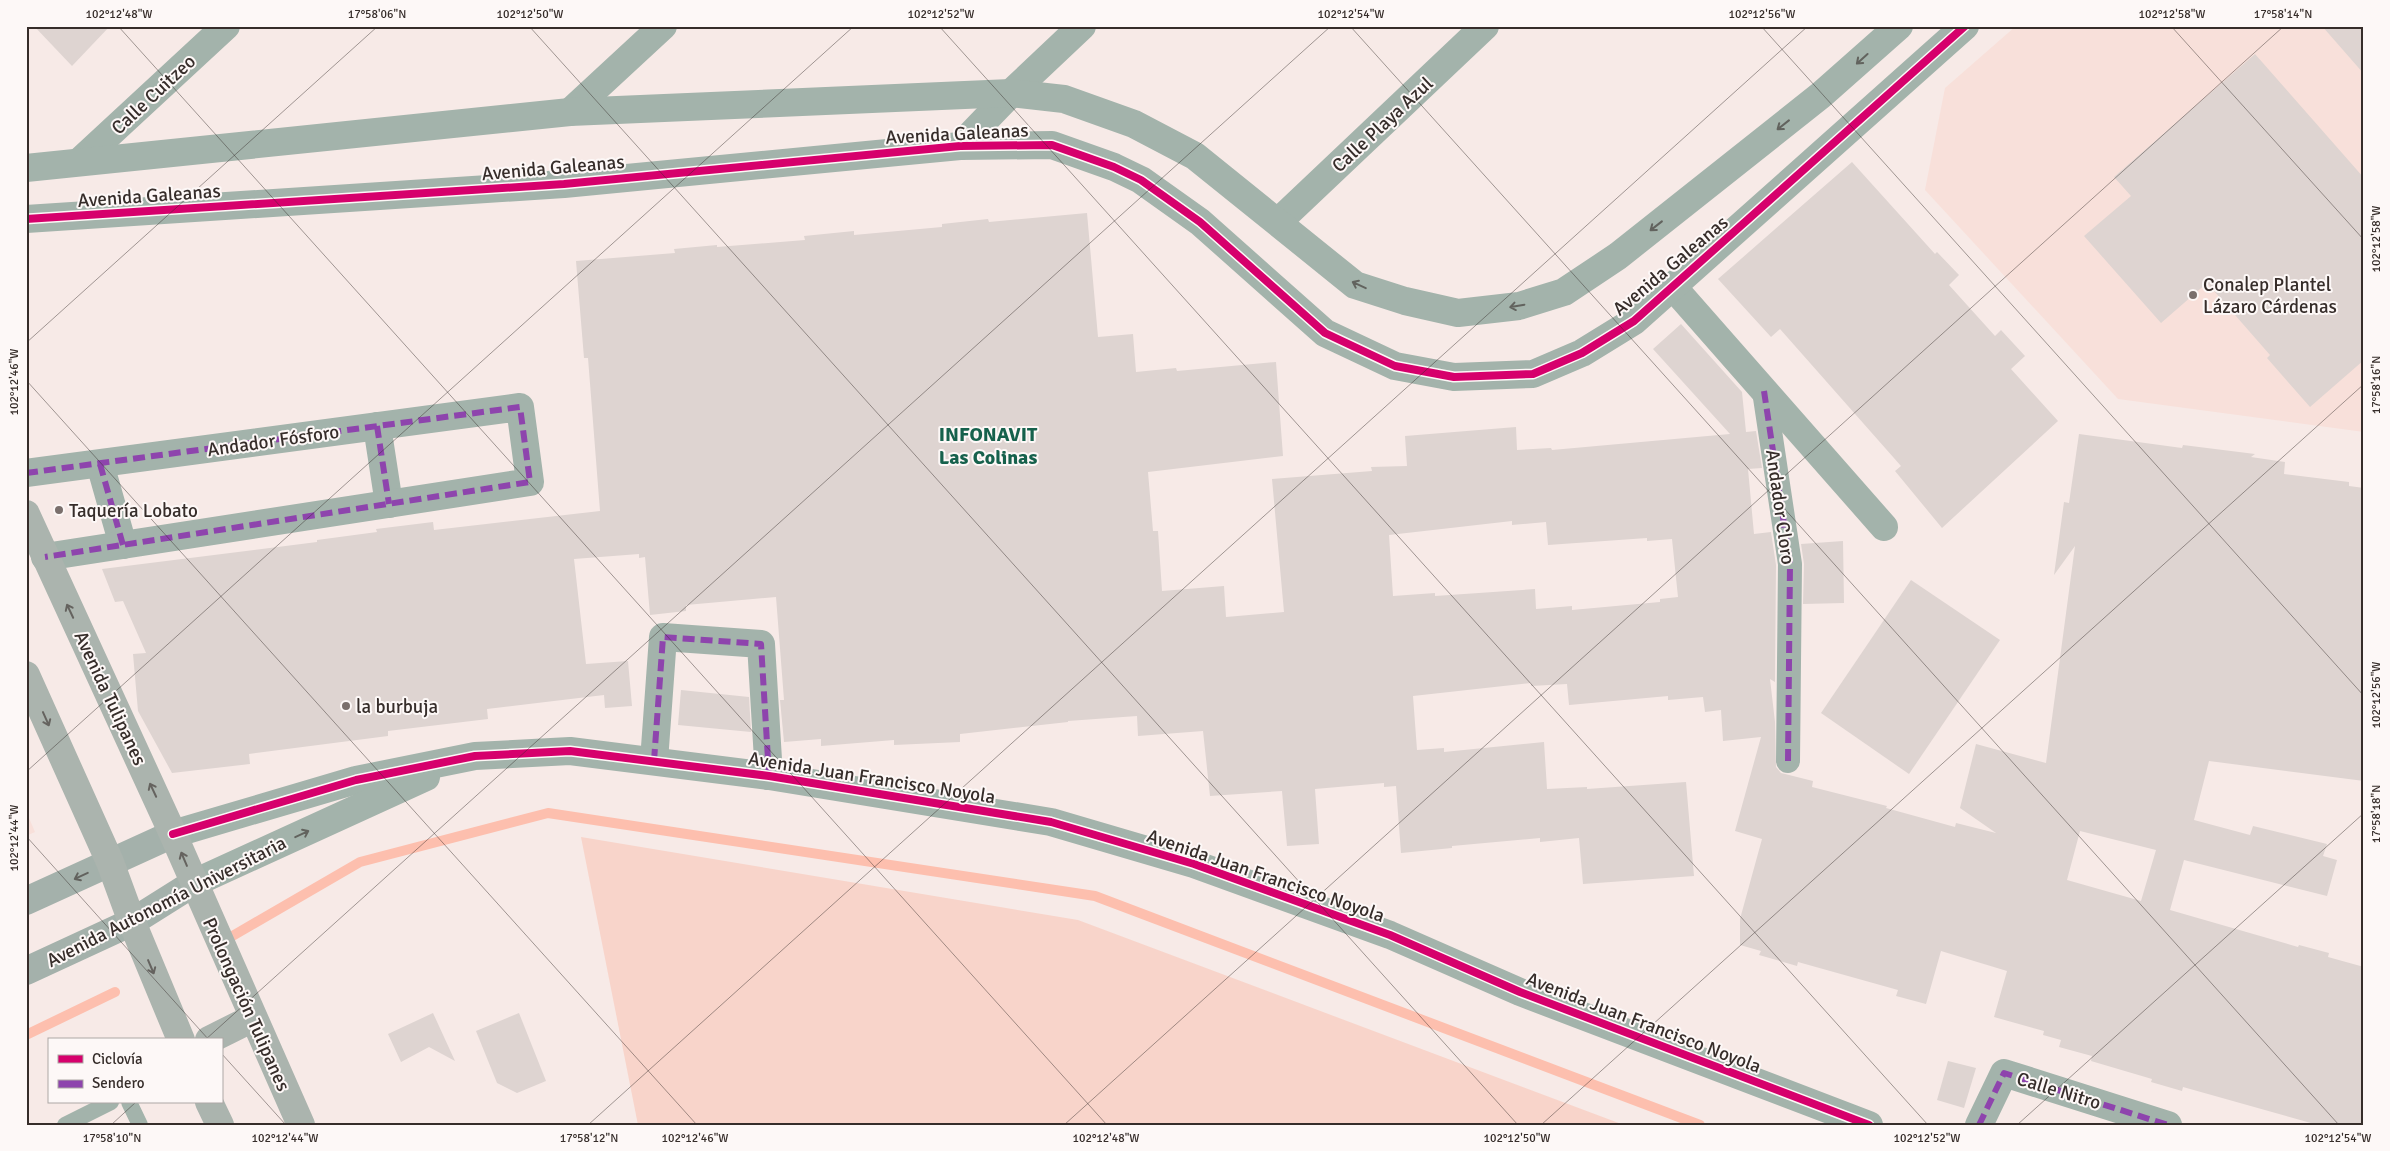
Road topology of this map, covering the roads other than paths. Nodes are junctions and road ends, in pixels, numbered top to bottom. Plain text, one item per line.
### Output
1 (226, 26) edge
2 (663, 26) edge
3 (1082, 26) edge
4 (1485, 26) edge
5 (1899, 26) edge
6 (1965, 26) edge
7 (1012, 93) junction
8 (1821, 95) junction
9 (570, 112) junction
10 (1850, 128) junction
11 (960, 146) junction
12 (79, 162) junction
13 (26, 168) edge
14 (26, 219) edge
15 (1279, 221) junction
16 (1673, 287) junction
17 (1764, 391) junction
18 (377, 426) junction
19 (100, 464) junction
20 (26, 473) edge
21 (389, 504) junction
22 (26, 514) edge
23 (1884, 527) dead end
24 (123, 545) junction
25 (45, 557) junction
26 (26, 675) edge
27 (475, 756) junction
28 (654, 760) junction
29 (1788, 761) dead end
30 (769, 776) junction
31 (174, 834) junction
32 (110, 862) junction
33 (194, 883) junction
34 (26, 902) edge
35 (132, 922) junction
36 (26, 971) edge
37 (253, 1018) junction
38 (181, 1038) edge
39 (213, 1038) edge
40 (107, 1104) edge
41 (130, 1104) edge
42 (210, 1104) edge
43 (66, 1125) edge
44 (140, 1125) edge
45 (220, 1125) edge
46 (301, 1125) edge
47 (1869, 1125) edge
48 (1979, 1125) edge
49 (2168, 1125) edge

1 - 12 street, Calle Cuitzeo
2 - 9 street
3 - 7 street
4 - 15 street, Calle Playa Azul
5 -> 8 street, Avenida Galeanas
6 - 10 street, Avenida Galeanas
7 - 9 street, Avenida Galeanas
7 - 11 street
7 - 15 street, Avenida Galeanas
8 - 10 street
8 -> 15 street, Avenida Galeanas
9 - 12 street, Avenida Galeanas
10 - 16 street, Avenida Galeanas
11 - 14 street, Avenida Galeanas
11 - 16 street, Avenida Galeanas
12 - 13 street, Avenida Galeanas
16 - 17 street
17 - 23 street
17 - 29 street, Andador Cloro
18 - 19 street, Andador Fósforo
18 - 21 street
18 - 21 street, Andador Fósforo
19 - 20 street, Andador Fósforo
19 - 24 street
21 - 24 street
22 - 25 main road, Avenida Tulipanes
24 - 25 street
31 -> 25 main road, Avenida Tulipanes
26 -> 32 main road
27 - 28 street, Avenida Juan Francisco Noyola
27 - 31 street, Avenida Autonomía Universitaria
33 -> 27 street, Avenida Autonomía Universitaria
28 - 30 street, Avenida Juan Francisco Noyola
28 - 30 street
30 - 47 street, Avenida Juan Francisco Noyola
31 - 32 main road, Avenida Autonomía Universitaria
33 -> 31 main road, Avenida Tulipanes
32 -> 34 main road, Avenida Autonomía Universitaria
32 - 35 main road
33 - 35 main road, Avenida Autonomía Universitaria
33 - 37 main road, Prolongación Tulipanes
35 - 36 main road, Avenida Autonomía Universitaria
35 -> 38 main road
37 - 39 main road
37 - 46 main road, Prolongación Tulipanes
40 - 43 lane
41 - 44 lane
42 - 45 main road
48 - 49 street, Calle Nitro

